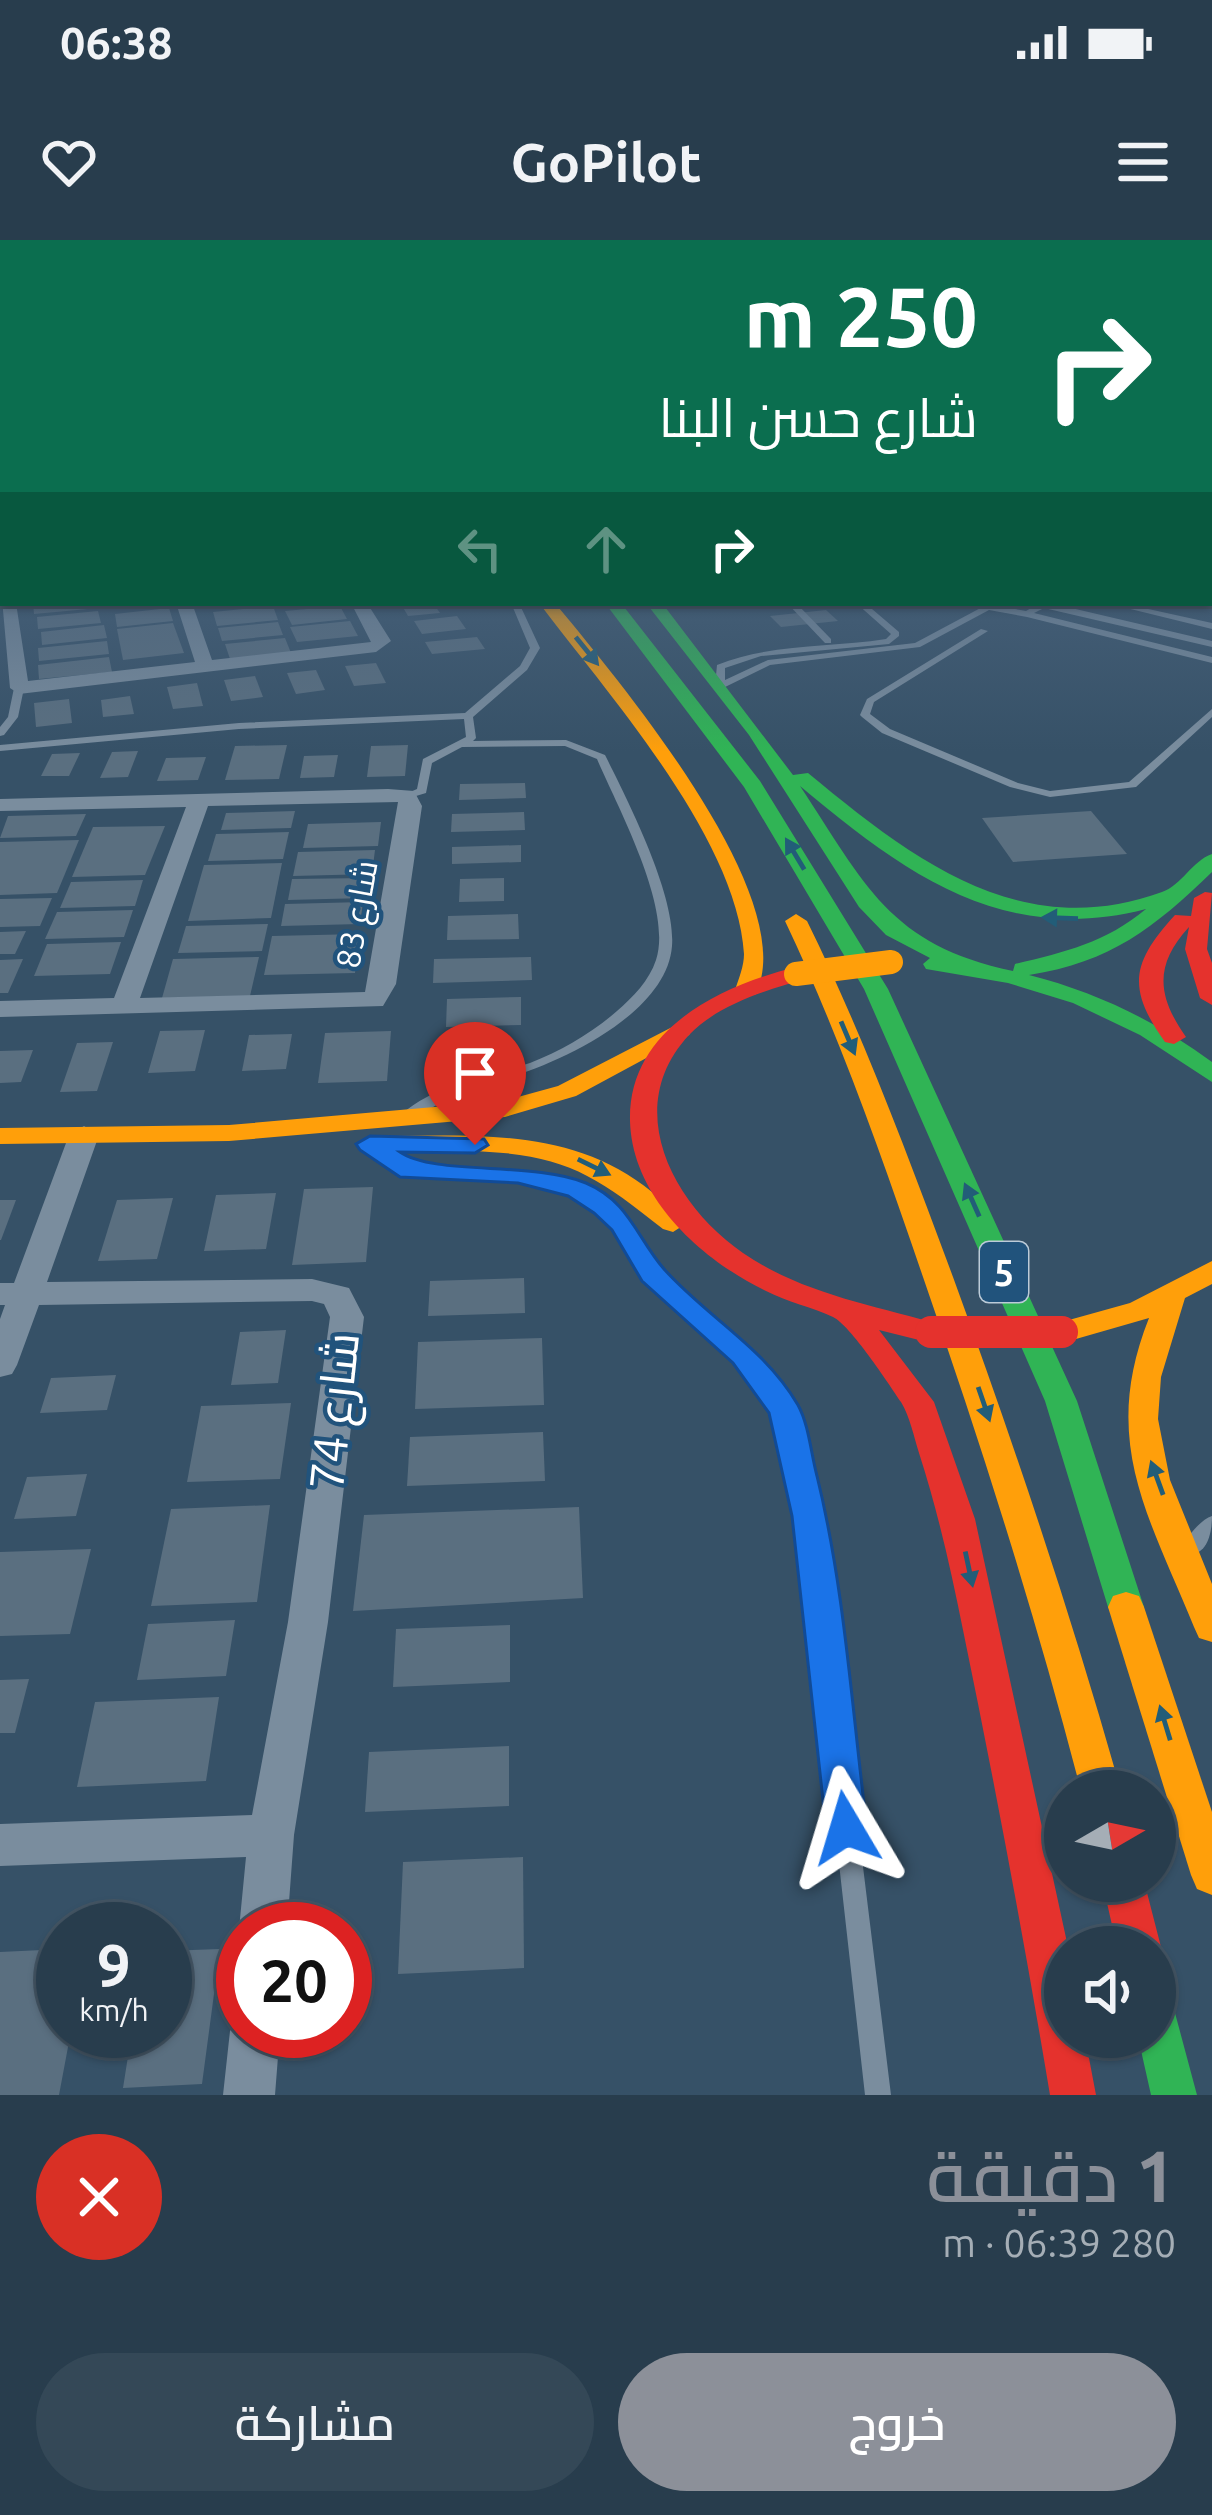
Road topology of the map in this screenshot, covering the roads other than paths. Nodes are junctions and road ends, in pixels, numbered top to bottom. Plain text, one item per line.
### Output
1 (8, 606) edge
2 (185, 606) edge
3 (361, 606) edge
4 (516, 606) edge
5 (549, 606) edge
6 (656, 606) edge
7 (794, 606) edge
8 (863, 606) edge
9 (1041, 606) edge
10 (1053, 606) edge
11 (1123, 606) edge
12 (603, 607) edge
13 (1027, 614) junction
14 (1212, 626) edge
15 (984, 631) dead end
16 (828, 641) dead end
17 (1212, 644) edge
18 (1212, 660) edge
19 (206, 669) junction
20 (721, 686) junction
21 (19, 688) junction
22 (1212, 712) edge
23 (469, 716) junction
24 (0, 733) edge
25 (756, 733) junction
26 (463, 744) junction
27 (0, 748) edge
28 (406, 796) junction
29 (200, 799) junction
30 (0, 805) edge
31 (752, 838) dead end
32 (1212, 860) edge
33 (1209, 895) edge
34 (1173, 896) junction
35 (785, 901) dead end
36 (961, 966) junction
37 (991, 970) junction
38 (747, 990) junction
39 (1212, 998) edge
40 (124, 1006) junction
41 (0, 1009) edge
42 (680, 1030) junction
43 (1187, 1052) junction
44 (1212, 1075) edge
45 (401, 1120) junction
46 (229, 1132) junction
47 (84, 1135) junction
48 (0, 1136) edge
49 (370, 1144) junction
50 (728, 1258) junction
51 (1212, 1271) edge
52 (13, 1294) edge
53 (1171, 1300) junction
54 (851, 1315) junction
55 (0, 1365) edge
56 (1212, 1523) edge
57 (1185, 1555) junction
58 (1212, 1627) edge
59 (1096, 1770) edge
60 (272, 1834) junction
61 (0, 1845) edge
62 (1212, 1875) edge
63 (266, 1902) edge
64 (252, 2058) edge
65 (1165, 2058) edge
66 (249, 2095) edge
67 (878, 2095) edge
68 (1073, 2095) edge
69 (1174, 2095) edge

1 - 21 street
2 - 19 street
3 - 19 street
4 - 23 lane
5 -> 38 main road
6 - 20 main road
7 - 16 lane
8 - 20 lane
9 - 13 lane
10 - 17 lane
11 - 14 lane
12 - 31 main road
62 -> 12 main road, 5
13 - 18 lane
13 - 20 lane
15 - 22 lane
19 - 21 street
20 - 25 main road
21 - 24 lane
23 - 26 lane
23 - 27 lane
34 -> 25 main road
25 - 36 main road
26 - 28 lane
26 - 45 lane
28 - 29 street
28 - 40 street, شارع 83
29 - 30 street
29 - 40 street
32 - 34 main road
33 - 39 main road
33 - 43 main road
34 - 37 main road
35 -> 59 main road, 5
36 - 37 main road
36 - 38 main road, bridge
37 - 43 main road
38 - 42 main road
40 - 41 street, شارع 83
42 - 45 main road
42 - 50 main road
43 - 44 main road
45 - 46 main road
46 - 47 main road
46 - 49 main road
47 - 48 main road
47 - 52 street
49 -> 50 main road
49 - 67 lane
50 - 54 main road
51 - 53 main road
52 - 55 street
52 - 60 street, شارع 74
53 - 54 main road, bridge
57 -> 53 main road
54 -> 68 main road
56 - 57 lane
57 - 58 main road
60 - 61 street
60 - 63 street, شارع 74
64 - 66 street
65 - 69 main road

